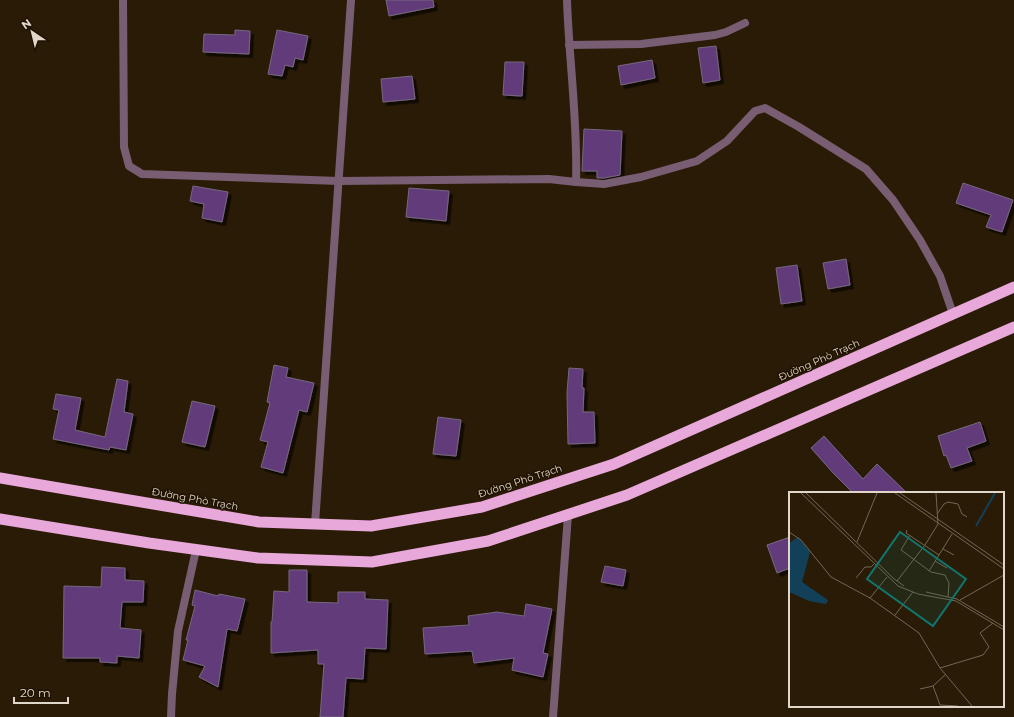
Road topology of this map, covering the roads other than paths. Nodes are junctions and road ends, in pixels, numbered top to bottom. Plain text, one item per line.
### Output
1 (123, 0) edge
2 (351, 0) edge
3 (567, 0) edge
4 (745, 23) dead end
5 (569, 45) junction
6 (339, 181) junction
7 (576, 182) junction
8 (1014, 287) edge
9 (953, 314) junction
10 (1014, 327) edge
11 (0, 478) edge
12 (568, 515) junction
13 (0, 519) edge
14 (315, 524) junction
15 (196, 550) junction
16 (171, 717) edge
17 (553, 717) edge

1 - 6 street
2 - 6 street
3 - 5 street
4 - 5 street
5 - 7 street
6 - 7 street
6 - 14 street
7 - 9 street
8 - 9 highway, Đường Phò Trạch
9 - 14 highway, Đường Phò Trạch
10 - 12 highway
11 - 14 highway, Đường Phò Trạch
12 - 15 highway
12 - 17 street
13 - 15 highway
15 - 16 street

